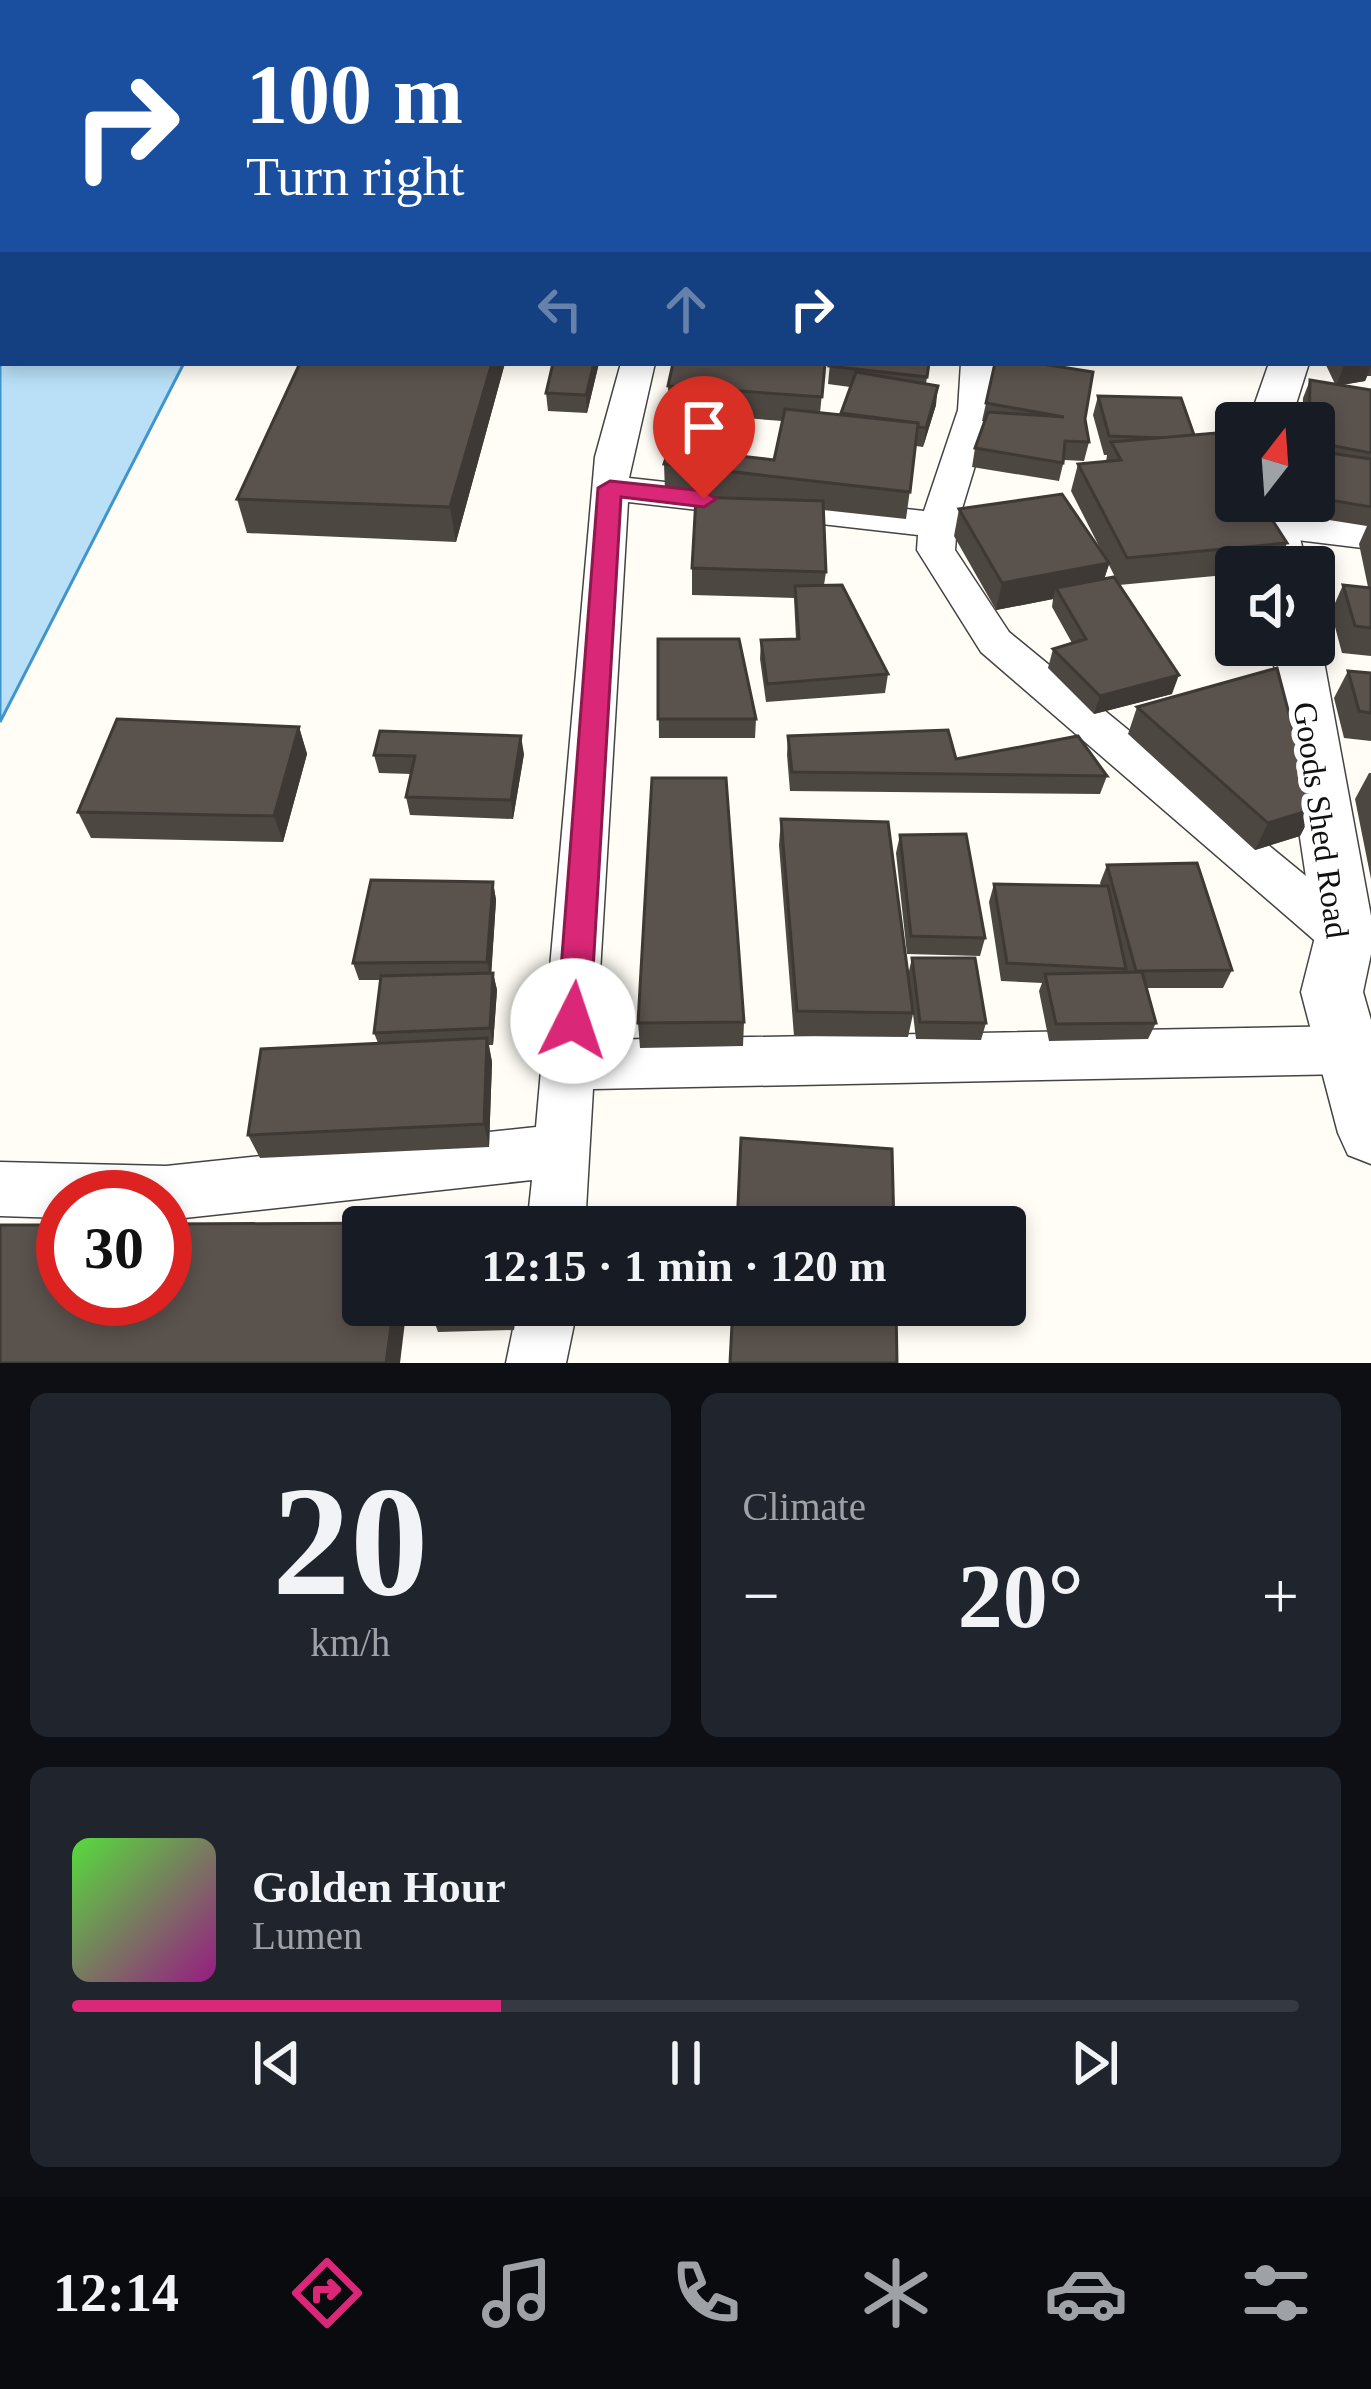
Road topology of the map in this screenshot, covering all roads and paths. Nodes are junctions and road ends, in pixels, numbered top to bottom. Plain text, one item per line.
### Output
1 (637, 366) edge
2 (978, 366) edge
3 (1288, 366) edge
4 (1276, 402) edge
5 (610, 488) junction
6 (938, 525) junction
7 (1276, 532) edge
8 (1371, 536) edge
9 (1300, 666) edge
10 (1345, 937) junction
11 (1359, 1054) edge
12 (570, 1065) junction
13 (1371, 1133) edge
14 (564, 1150) junction
15 (0, 1189) edge
16 (558, 1206) edge
17 (544, 1326) edge
18 (536, 1363) edge

1 - 5 street
2 - 6 street
3 - 4 street
5 - 6 street
5 - 12 street
6 - 10 street
7 - 8 street
9 - 10 street, Goods Shed Road
10 - 11 street, Goods Shed Road
11 - 12 street
11 - 13 street, Goods Shed Road
12 - 14 street
14 - 15 street
14 - 16 street
17 - 18 street

